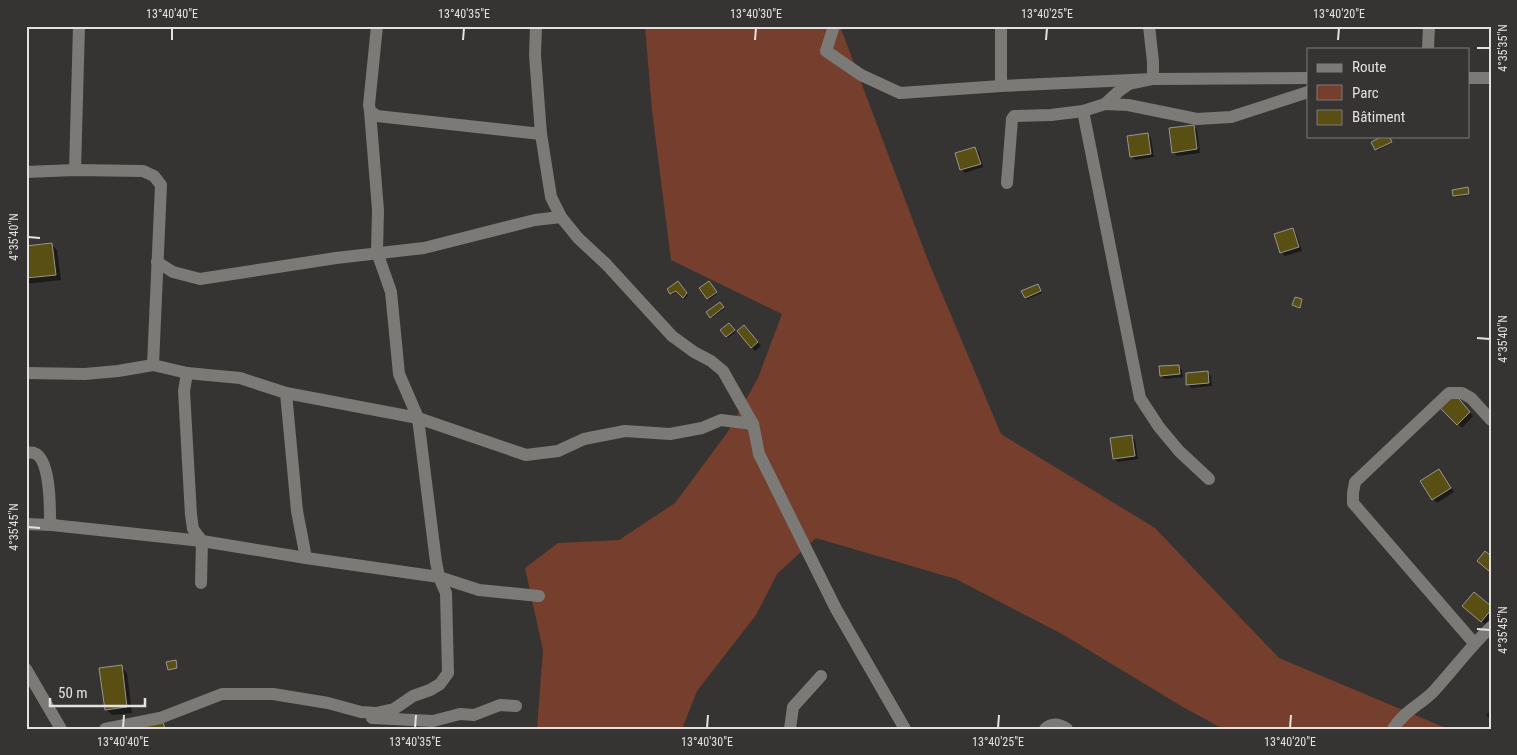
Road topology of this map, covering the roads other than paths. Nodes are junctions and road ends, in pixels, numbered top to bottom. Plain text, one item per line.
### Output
1 (79, 26) edge
2 (377, 26) edge
3 (536, 26) edge
4 (834, 26) edge
5 (1001, 26) edge
6 (1149, 26) edge
7 (1429, 26) edge
8 (1428, 48) edge
9 (1307, 78) edge
10 (1470, 78) edge
11 (1491, 78) edge
12 (1153, 79) junction
13 (1001, 86) junction
14 (1307, 92) edge
15 (1105, 104) junction
16 (370, 111) junction
17 (1083, 111) junction
18 (541, 134) junction
19 (75, 170) junction
20 (26, 172) edge
21 (1007, 183) dead end
22 (561, 217) junction
23 (377, 252) junction
24 (158, 262) junction
25 (153, 365) junction
26 (26, 373) edge
27 (187, 374) junction
28 (286, 393) junction
29 (418, 418) junction
30 (1491, 420) edge
31 (753, 424) junction
32 (26, 453) edge
33 (1209, 479) dead end
34 (26, 524) edge
35 (52, 525) junction
36 (202, 541) junction
37 (306, 558) junction
38 (439, 577) junction
39 (201, 583) dead end
40 (539, 596) dead end
41 (1491, 627) edge
42 (1474, 643) junction
43 (26, 669) edge
44 (821, 676) dead end
45 (516, 706) dead end
46 (361, 712) junction
47 (61, 729) edge
48 (105, 729) edge
49 (790, 729) edge
50 (905, 729) edge
51 (1045, 729) edge
52 (1067, 729) edge
53 (1393, 729) edge

1 - 19 street
2 - 16 street
3 - 18 street
4 - 13 street
5 - 13 street
6 - 12 street
7 - 8 street
9 - 12 street
10 - 11 street
12 - 13 street
12 - 15 street
14 - 15 street
15 - 17 street
16 - 18 street
16 - 23 street
17 - 21 street
17 - 33 street
18 - 22 street
19 - 20 street
19 - 24 street
22 - 23 street
22 - 31 street
23 - 24 street
23 - 29 street
24 - 25 street
25 - 26 street
25 - 27 street
27 - 28 street
27 - 36 street
28 - 29 street
28 - 37 street
29 - 31 street
29 - 38 street
30 - 42 street
31 - 50 street
32 - 35 street
34 - 35 street
35 - 36 street
36 - 37 street
36 - 39 street
37 - 38 street
38 - 40 street
38 - 46 street
41 - 42 street
42 - 53 street
43 - 47 street
44 - 49 street
45 - 46 street
46 - 48 street
51 - 52 street

